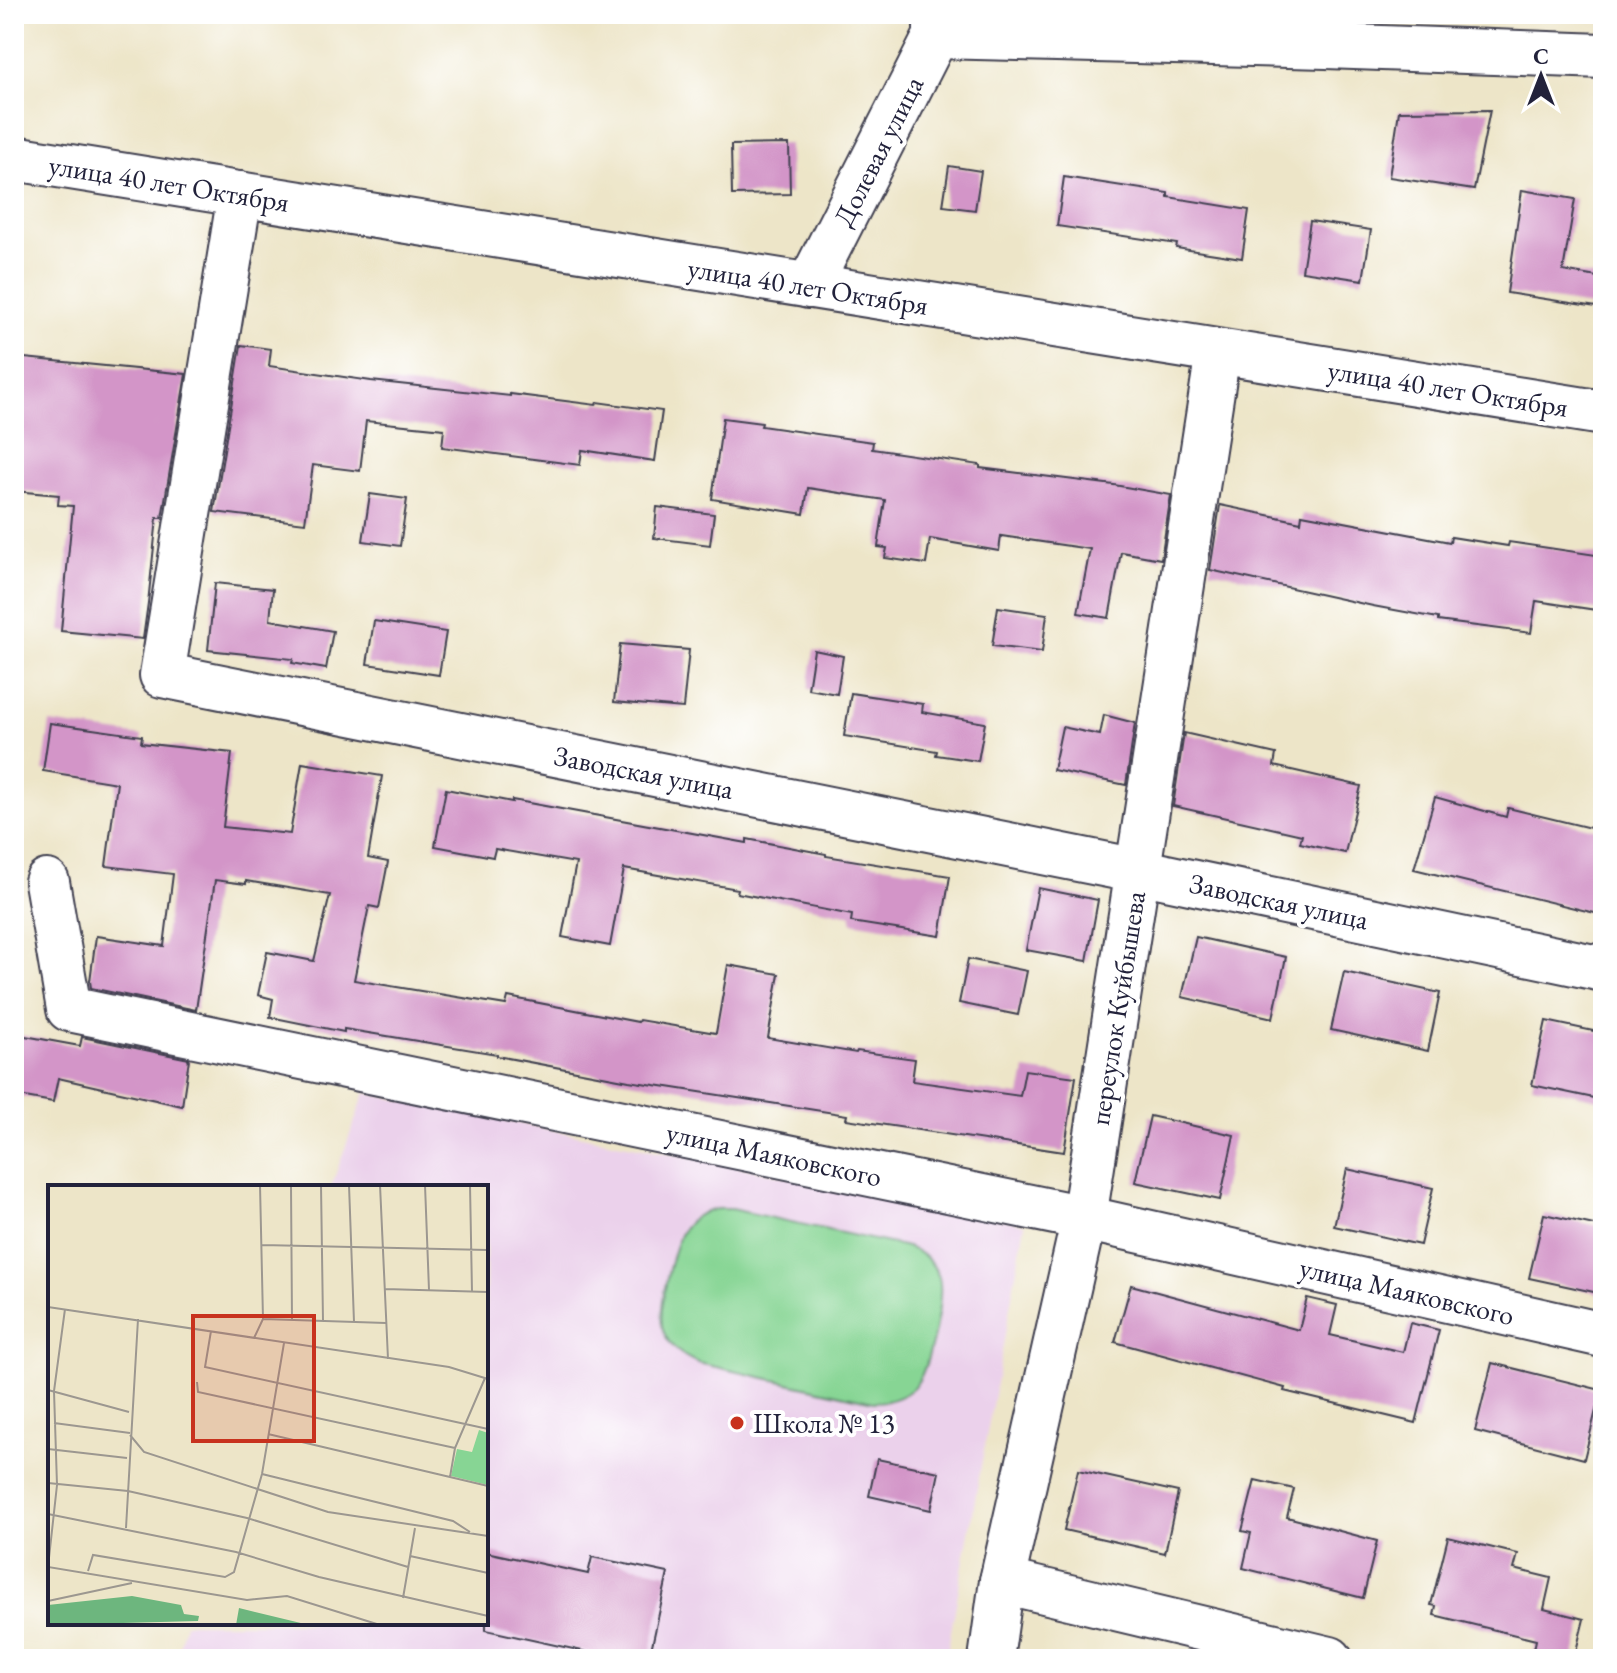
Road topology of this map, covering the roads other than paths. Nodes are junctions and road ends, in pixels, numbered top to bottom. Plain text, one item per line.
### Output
1 (936, 25) edge
2 (1326, 30) edge
3 (1603, 56) edge
4 (14, 158) edge
5 (240, 194) junction
6 (809, 286) junction
7 (1218, 352) junction
8 (1603, 413) edge
9 (1138, 871) junction
10 (47, 882) dead end
11 (1603, 969) edge
12 (1084, 1218) junction
13 (1603, 1335) edge
14 (1002, 1581) junction
15 (991, 1659) edge
16 (1330, 1659) edge

1 - 2 street
1 - 6 street, Долевая улица
2 - 3 street
4 - 5 street, улица 40 лет Октября
5 - 6 street, улица 40 лет Октября
5 - 9 street, Заводская улица
6 - 7 street, улица 40 лет Октября
7 - 8 street, улица 40 лет Октября
7 - 9 street, переулок Куйбышева
9 - 11 street, Заводская улица
9 - 12 street, переулок Куйбышева
10 - 12 street, улица Маяковского
12 - 13 street, улица Маяковского
12 - 14 street, переулок Куйбышева
14 - 15 street, переулок Куйбышева
14 - 16 street

